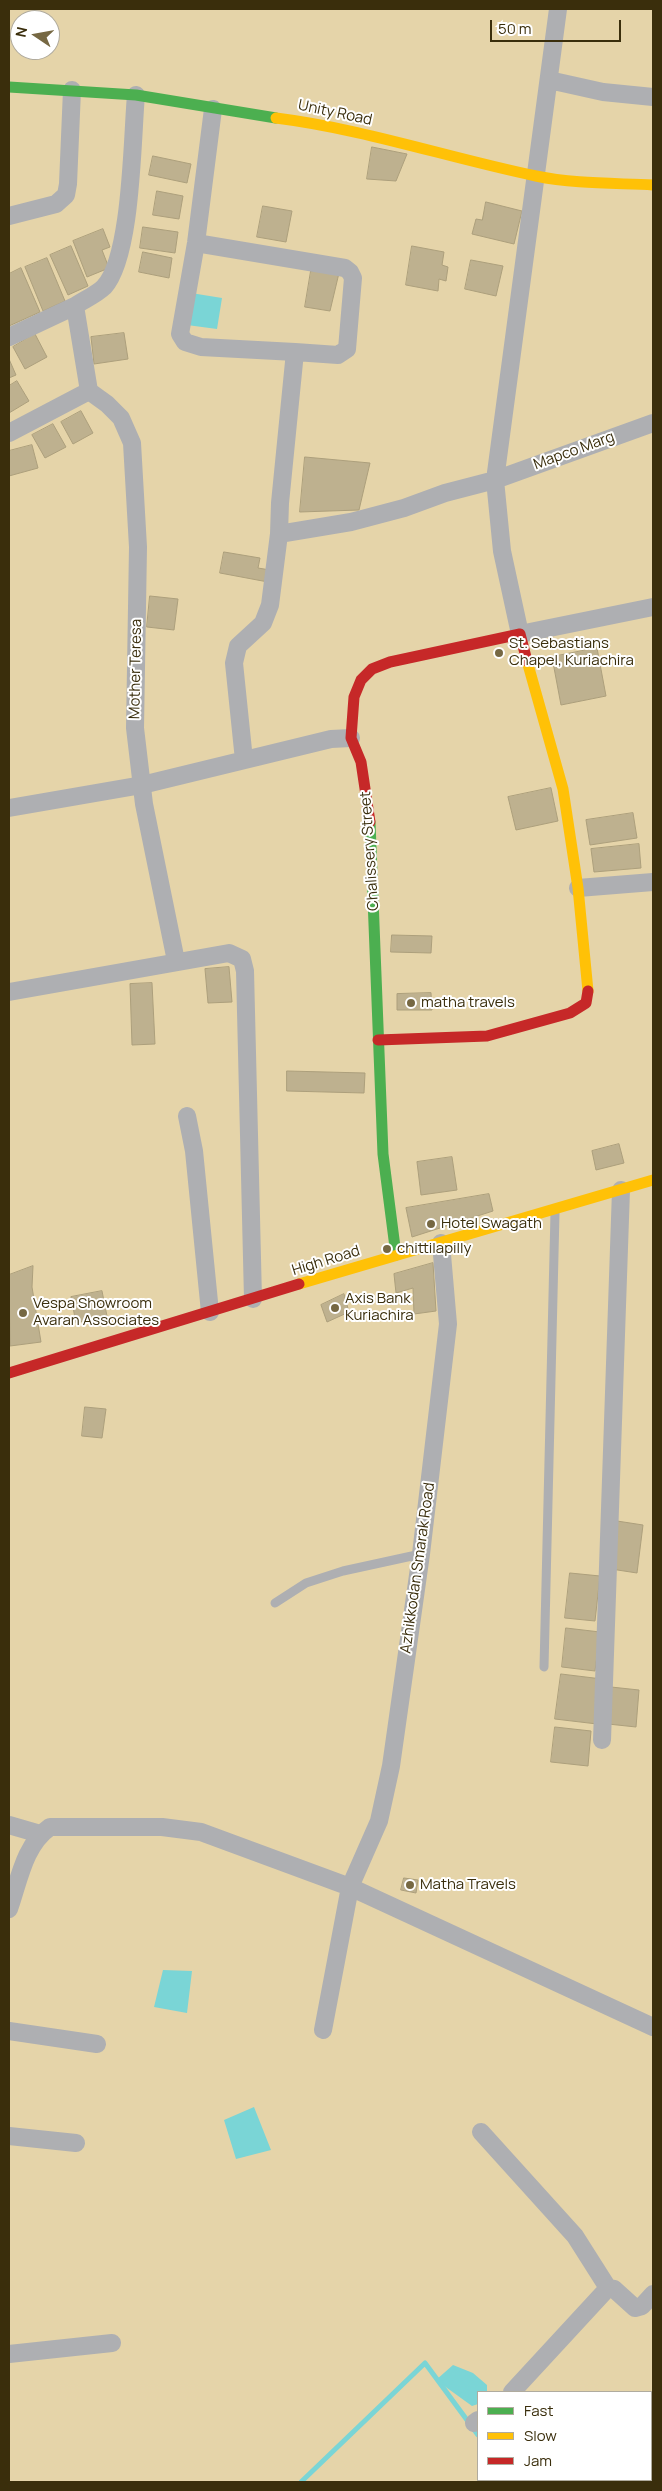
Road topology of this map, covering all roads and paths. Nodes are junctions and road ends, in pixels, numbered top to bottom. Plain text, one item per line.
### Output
1 (558, 9) edge
2 (549, 80) junction
3 (9, 87) edge
4 (72, 90) junction
5 (136, 95) junction
6 (653, 96) edge
7 (213, 109) junction
8 (537, 176) junction
9 (653, 185) edge
10 (9, 216) edge
11 (196, 243) junction
12 (75, 306) junction
13 (9, 337) edge
14 (295, 352) junction
15 (89, 391) junction
16 (653, 423) edge
17 (9, 433) edge
18 (495, 480) junction
19 (279, 534) junction
20 (653, 607) edge
21 (520, 634) junction
22 (351, 738) junction
23 (244, 760) junction
24 (142, 786) junction
25 (9, 808) edge
26 (653, 882) edge
27 (578, 888) junction
28 (176, 961) junction
29 (9, 992) edge
30 (378, 1040) junction
31 (187, 1116) dead end
32 (653, 1180) edge
33 (621, 1190) junction
34 (555, 1209) junction
35 (441, 1242) junction
36 (396, 1256) junction
37 (253, 1298) junction
38 (210, 1312) junction
39 (9, 1374) edge
40 (421, 1554) junction
41 (275, 1603) dead end
42 (544, 1667) dead end
43 (602, 1740) dead end
44 (9, 1825) edge
45 (40, 1834) junction
46 (350, 1887) junction
47 (9, 1909) edge
48 (653, 2027) edge
49 (323, 2030) dead end
50 (9, 2031) edge
51 (97, 2044) dead end
52 (481, 2132) dead end
53 (9, 2136) edge
54 (76, 2143) dead end
55 (608, 2288) junction
56 (653, 2294) edge
57 (112, 2343) dead end
58 (9, 2354) edge
59 (518, 2391) edge

1 - 2 street
2 - 6 street
2 - 8 street
3 - 4 street, Unity Road
4 - 5 street, Unity Road
4 - 10 street
5 - 7 street, Unity Road
5 - 12 street
7 - 8 street, Unity Road
7 - 11 street
8 - 9 street, Unity Road
8 - 18 street
11 - 14 street
11 - 14 street
12 - 13 street
12 - 15 street
14 - 19 street
15 - 17 street
15 - 24 street, Mother Teresa
16 - 18 street, Mapco Marg
18 - 19 street, Mapco Marg
18 - 21 street
19 - 23 street
20 - 21 street
21 - 22 street
21 - 27 street
22 - 23 street
22 - 30 street, Chalissery Street
23 - 24 street
24 - 25 street
24 - 28 street, Mother Teresa
26 - 27 street
27 - 30 street
28 - 29 street
28 - 37 street
30 - 36 street, Chalissery Street
31 - 38 street
32 - 33 street, High Road
33 - 34 street, High Road
33 - 43 street
34 - 35 street, High Road
34 - 42 lane
35 - 36 street, High Road
35 - 40 street, Azhikkodan Smarak Road
36 - 37 street, High Road
37 - 38 street, High Road
38 - 39 street, High Road
40 - 41 lane
40 - 46 street, Azhikkodan Smarak Road
44 - 45 street
45 - 46 street
45 - 47 street
46 - 48 street
46 - 49 street, Azhikkodan Smarak Road
50 - 51 street
52 - 55 street
53 - 54 street
55 - 56 street
55 - 59 street
57 - 58 street

